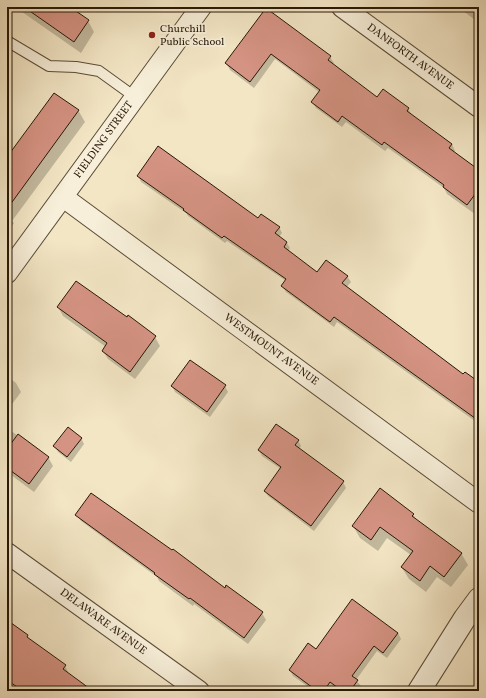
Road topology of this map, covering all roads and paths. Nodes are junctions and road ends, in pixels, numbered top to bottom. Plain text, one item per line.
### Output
1 (201, 7) edge
2 (342, 7) edge
3 (7, 41) edge
4 (135, 97) junction
5 (479, 107) edge
6 (63, 197) junction
7 (7, 273) edge
8 (479, 503) edge
9 (7, 552) edge
10 (479, 599) edge
11 (199, 691) edge
12 (419, 691) edge

1 - 4 street, FIELDING STREET
2 - 5 street, DANFORTH AVENUE
3 - 4 lane
4 - 6 street, FIELDING STREET
6 - 7 street, FIELDING STREET
6 - 8 street, WESTMOUNT AVENUE
9 - 11 street, DELAWARE AVENUE
10 - 12 street

